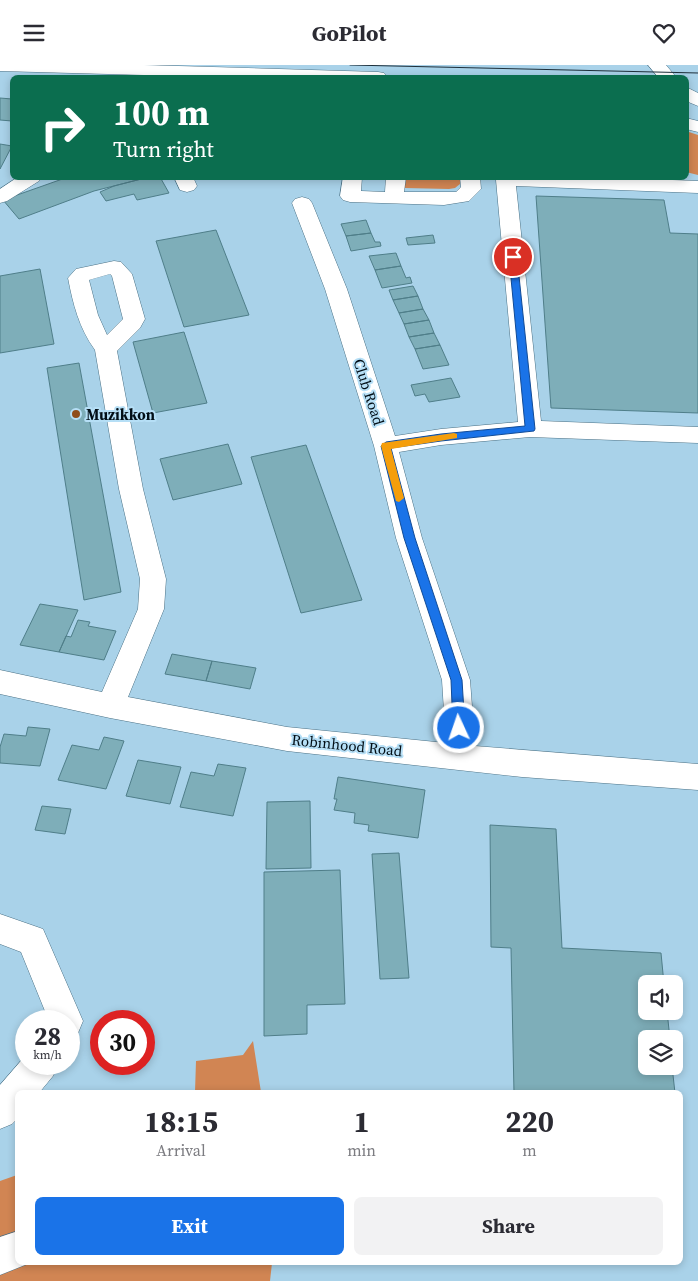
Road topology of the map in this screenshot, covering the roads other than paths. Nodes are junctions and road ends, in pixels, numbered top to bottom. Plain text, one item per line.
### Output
1 (657, 65) edge
2 (0, 66) edge
3 (187, 75) edge
4 (665, 75) edge
5 (27, 180) edge
6 (353, 180) edge
7 (396, 180) edge
8 (470, 180) edge
9 (698, 187) edge
10 (0, 197) edge
11 (394, 198) junction
12 (302, 203) dead end
13 (106, 349) dead end
14 (530, 429) junction
15 (698, 435) edge
16 (386, 446) junction
17 (0, 682) edge
18 (110, 706) junction
19 (461, 758) junction
20 (698, 777) edge
21 (0, 929) edge
22 (61, 1010) edge
23 (32, 1075) edge
24 (19, 1090) edge
25 (15, 1094) edge
26 (0, 1112) edge
27 (15, 1250) edge
28 (0, 1256) edge

1 - 4 street
2 - 3 street
5 - 10 street
6 - 11 street
7 - 11 street
8 - 11 street
9 - 14 street
12 - 16 street, Club Road
13 - 18 street
14 - 15 street
14 - 16 street
16 - 19 street, Club Road
17 - 18 street, Robinhood Road
18 - 19 street, Robinhood Road
19 - 20 street, Robinhood Road
21 - 22 street
23 - 24 street
25 - 26 street
27 - 28 street

